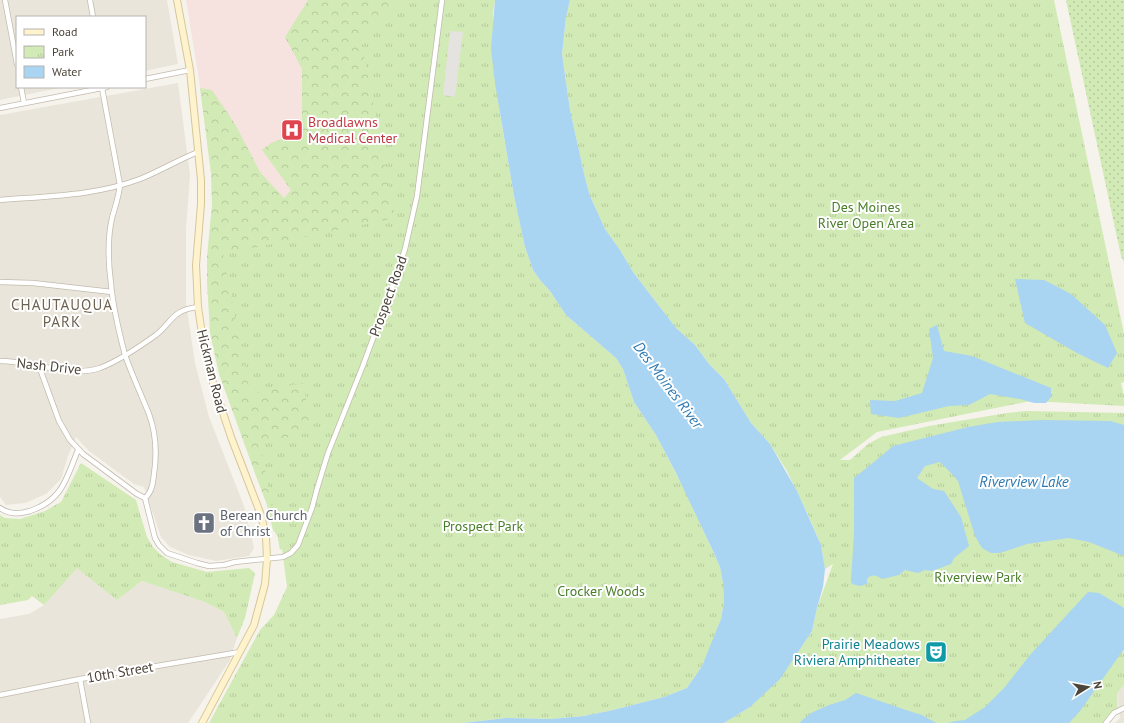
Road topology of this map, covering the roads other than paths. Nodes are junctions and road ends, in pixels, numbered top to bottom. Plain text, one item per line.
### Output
1 (5, 0) edge
2 (90, 0) edge
3 (177, 0) edge
4 (442, 0) edge
5 (93, 16) edge
6 (16, 59) edge
7 (190, 70) junction
8 (146, 79) edge
9 (21, 88) edge
10 (104, 88) edge
11 (24, 103) junction
12 (0, 108) edge
13 (198, 152) junction
14 (120, 185) junction
15 (0, 200) edge
16 (0, 282) edge
17 (112, 292) junction
18 (198, 307) junction
19 (125, 354) junction
20 (0, 362) edge
21 (39, 366) junction
22 (78, 450) junction
23 (145, 498) junction
24 (0, 508) edge
25 (267, 559) junction
26 (240, 652) junction
27 (80, 679) junction
28 (0, 695) edge
29 (1124, 708) edge
30 (88, 723) edge
31 (202, 723) edge
32 (1106, 723) edge

1 - 6 street
2 - 5 street
3 - 7 main road, Hickman Road
4 - 25 street, Prospect Road
7 - 8 street
7 - 13 main road, Hickman Road
9 - 11 street
10 - 11 street
10 - 14 street
11 - 12 street
13 - 14 street
13 - 18 main road, Hickman Road
14 - 15 street
14 - 17 street
16 - 17 street
17 - 19 street
18 - 19 street, Nash Drive
18 - 25 main road, Hickman Road
19 - 21 street, Nash Drive
19 - 23 street
20 - 21 street, Nash Drive
21 - 22 street
22 - 23 street
22 - 24 street
23 - 25 street, Prospect Road
25 - 26 main road, Hickman Road
26 - 27 street, 10th Street
26 - 31 main road, Hickman Road
27 - 28 street, 10th Street
27 - 30 street
29 - 32 street

